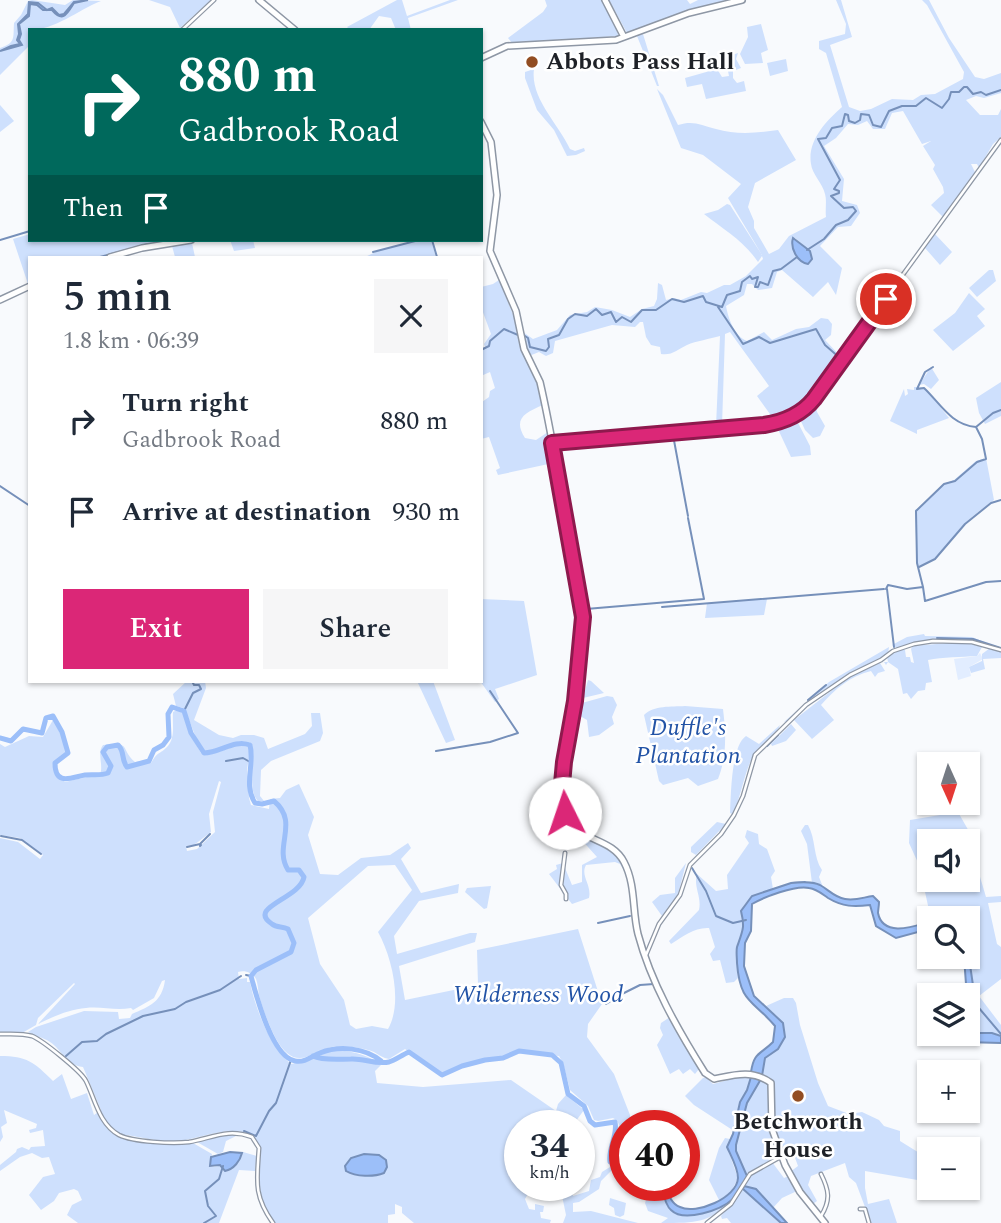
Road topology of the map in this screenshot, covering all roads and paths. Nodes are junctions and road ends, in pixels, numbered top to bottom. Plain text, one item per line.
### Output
1 (214, 0) edge
2 (259, 0) edge
3 (606, 0) edge
4 (742, 0) edge
5 (183, 28) edge
6 (293, 28) edge
7 (624, 37) junction
8 (483, 57) edge
9 (483, 126) edge
10 (1001, 140) edge
11 (179, 242) edge
12 (114, 256) edge
13 (28, 287) edge
14 (0, 300) edge
15 (552, 443) junction
16 (1001, 650) edge
17 (565, 853) dead end
18 (573, 895) dead end
19 (641, 943) junction
20 (649, 943) junction
21 (646, 955) junction
22 (0, 1034) edge
23 (782, 1156) junction
24 (821, 1174) dead end
25 (860, 1209) dead end
26 (821, 1216) junction
27 (273, 1223) edge
28 (707, 1223) edge
29 (825, 1223) edge
30 (870, 1223) edge

1 - 5 street
2 - 6 street
3 - 7 street
4 - 7 street
7 - 8 street
9 - 15 street
10 - 15 street
11 - 12 street
13 - 14 street
15 - 19 street
16 - 20 street
17 - 18 street
19 - 20 street
19 - 21 street
20 - 21 street
21 - 23 street
22 - 27 street
23 - 26 street
23 - 28 street
24 - 26 street
25 - 30 street
26 - 29 street

